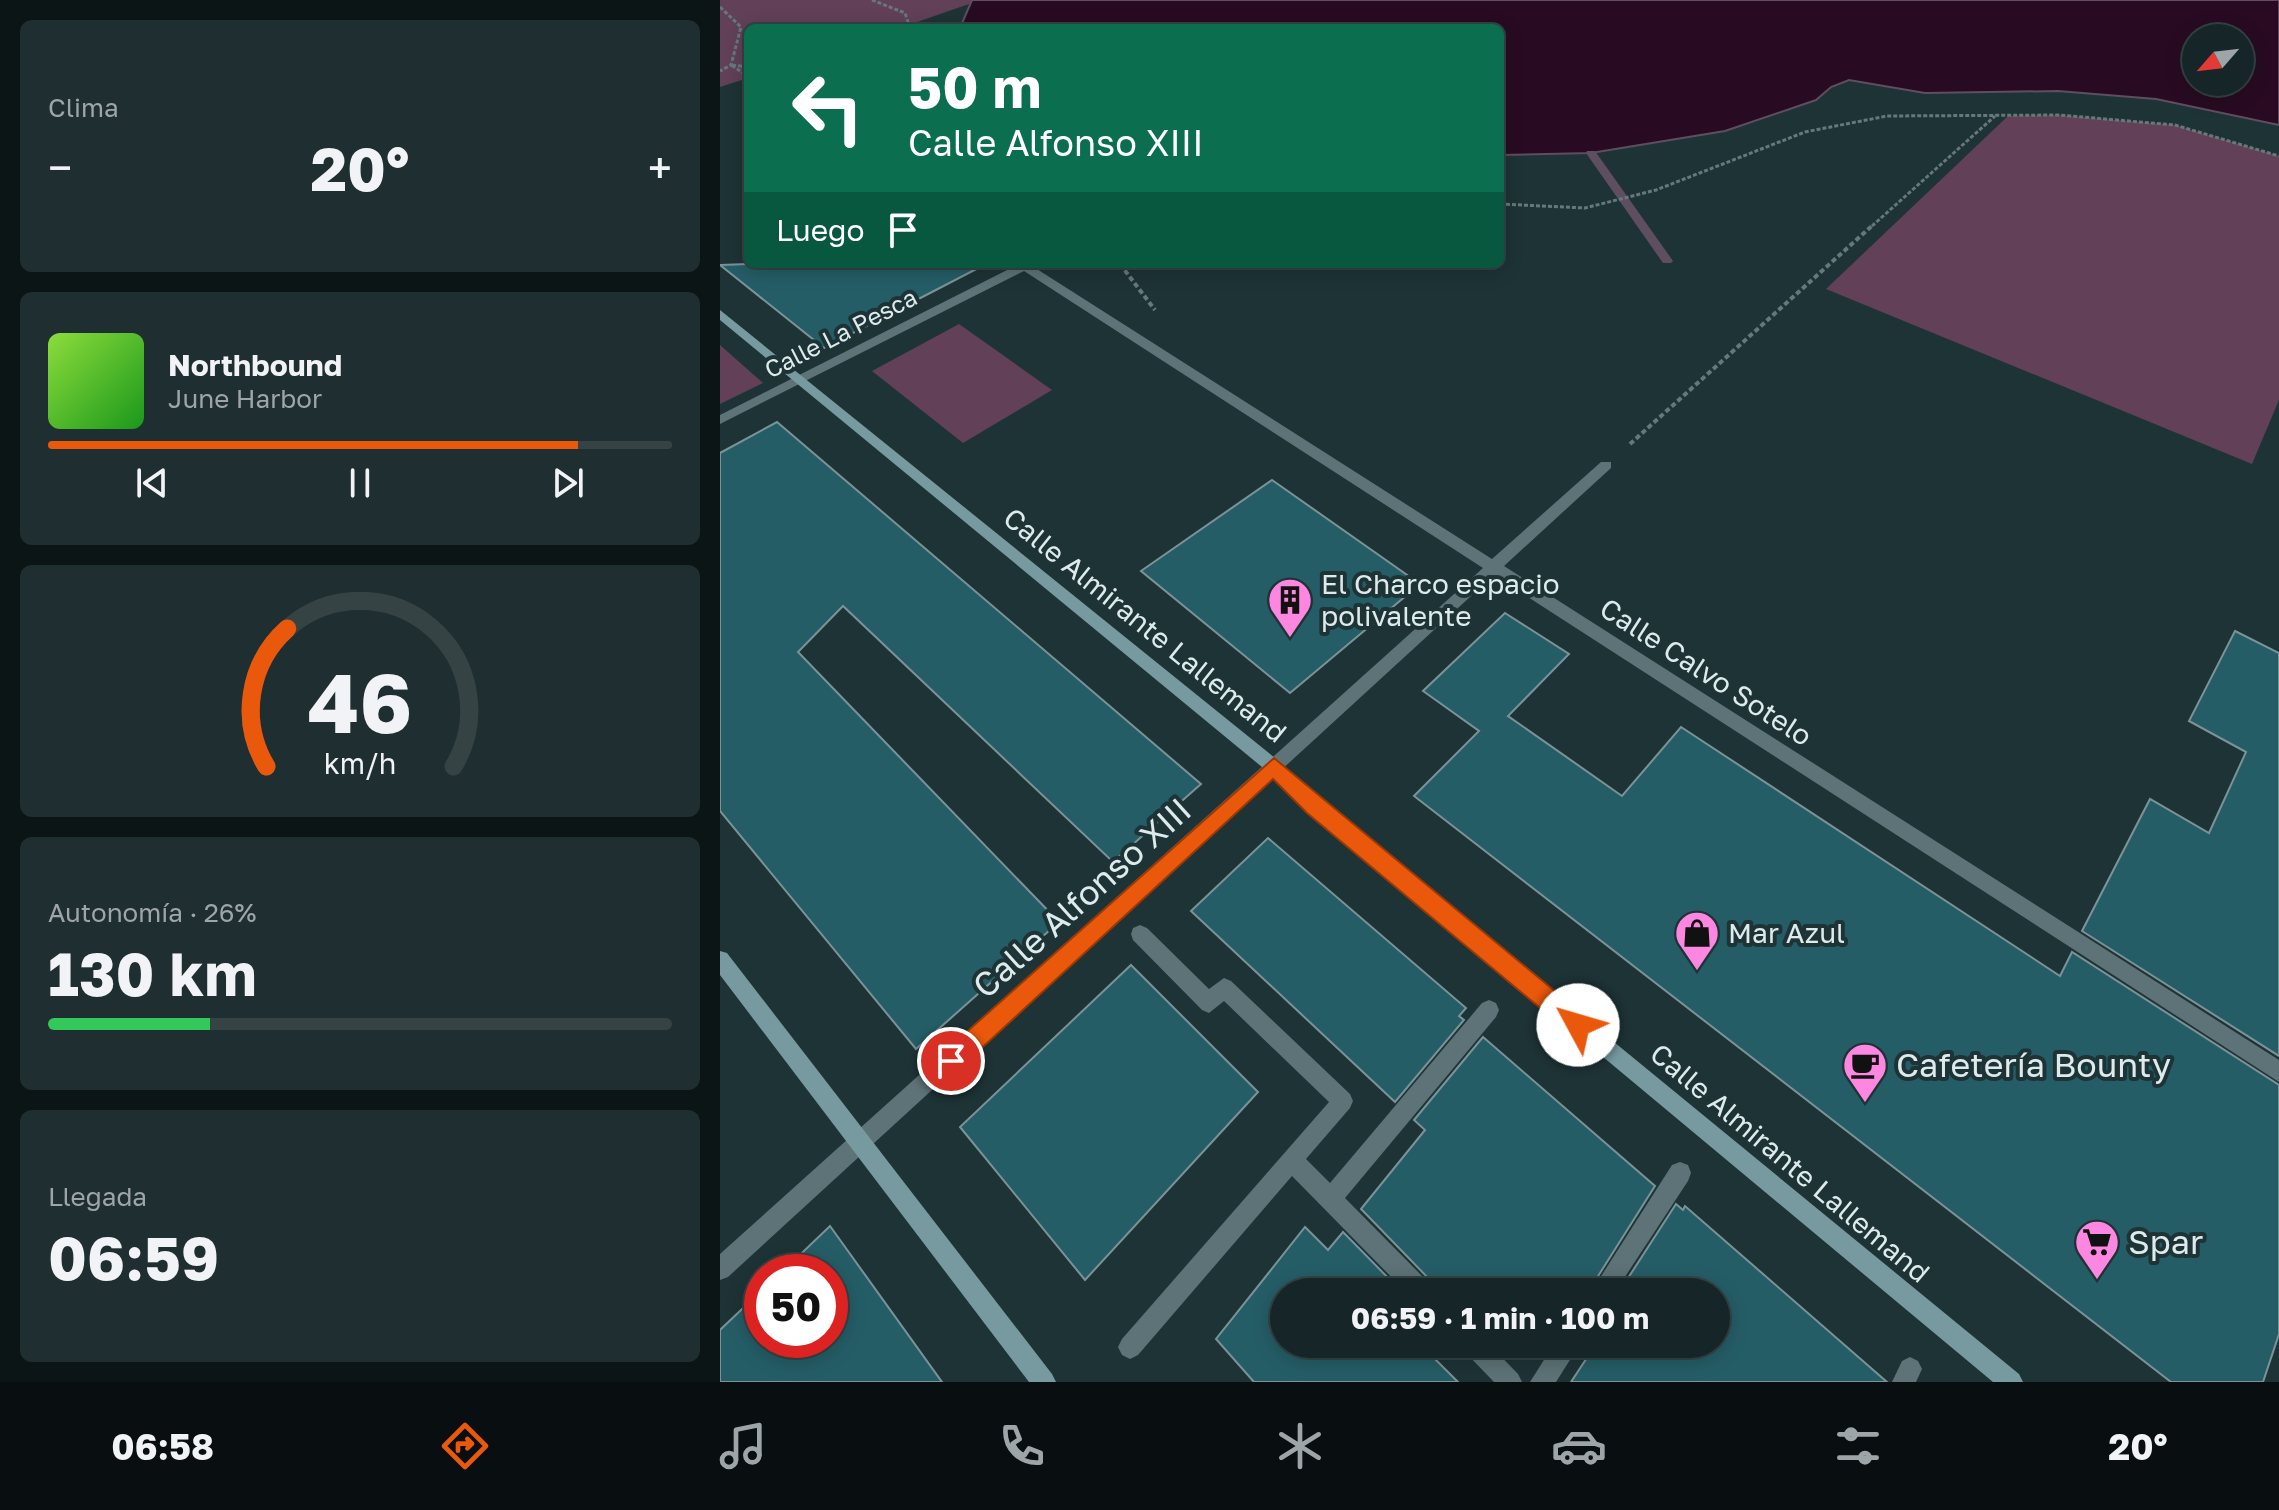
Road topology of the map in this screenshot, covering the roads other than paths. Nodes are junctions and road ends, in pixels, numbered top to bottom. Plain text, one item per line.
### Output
1 (1020, 268) edge
2 (1027, 268) edge
3 (720, 314) edge
4 (800, 380) junction
5 (720, 420) edge
6 (1606, 465) road end
7 (1492, 566) junction
8 (1274, 767) junction
9 (1140, 934) dead end
10 (720, 960) edge
11 (1489, 1010) dead end
12 (2279, 1072) edge
13 (858, 1145) junction
14 (1292, 1160) junction
15 (1680, 1173) dead end
16 (1331, 1198) junction
17 (720, 1269) edge
18 (1408, 1278) edge
19 (1611, 1278) edge
20 (1130, 1347) dead end
21 (1487, 1358) edge
22 (1558, 1358) edge
23 (1044, 1382) edge
24 (1510, 1382) edge
25 (1542, 1382) edge
26 (2011, 1382) edge

1 - 4 street, Calle La Pesca
2 - 7 street, Calle Calvo Sotelo
3 - 4 main road, Calle Almirante Lallemand
4 - 5 street, Calle La Pesca
4 - 8 main road, Calle Almirante Lallemand
6 - 7 street, Calle Alfonso XIII
7 - 8 street, Calle Alfonso XIII
7 - 12 street, Calle Calvo Sotelo
8 - 13 street, Calle Alfonso XIII
8 - 26 main road, Calle Almirante Lallemand
9 - 14 street
10 - 13 main road
11 - 16 street
13 - 17 street, Calle Alfonso XIII
13 - 23 main road
14 - 16 street
14 - 20 street
15 - 19 street
16 - 18 street
21 - 24 street
22 - 25 street

